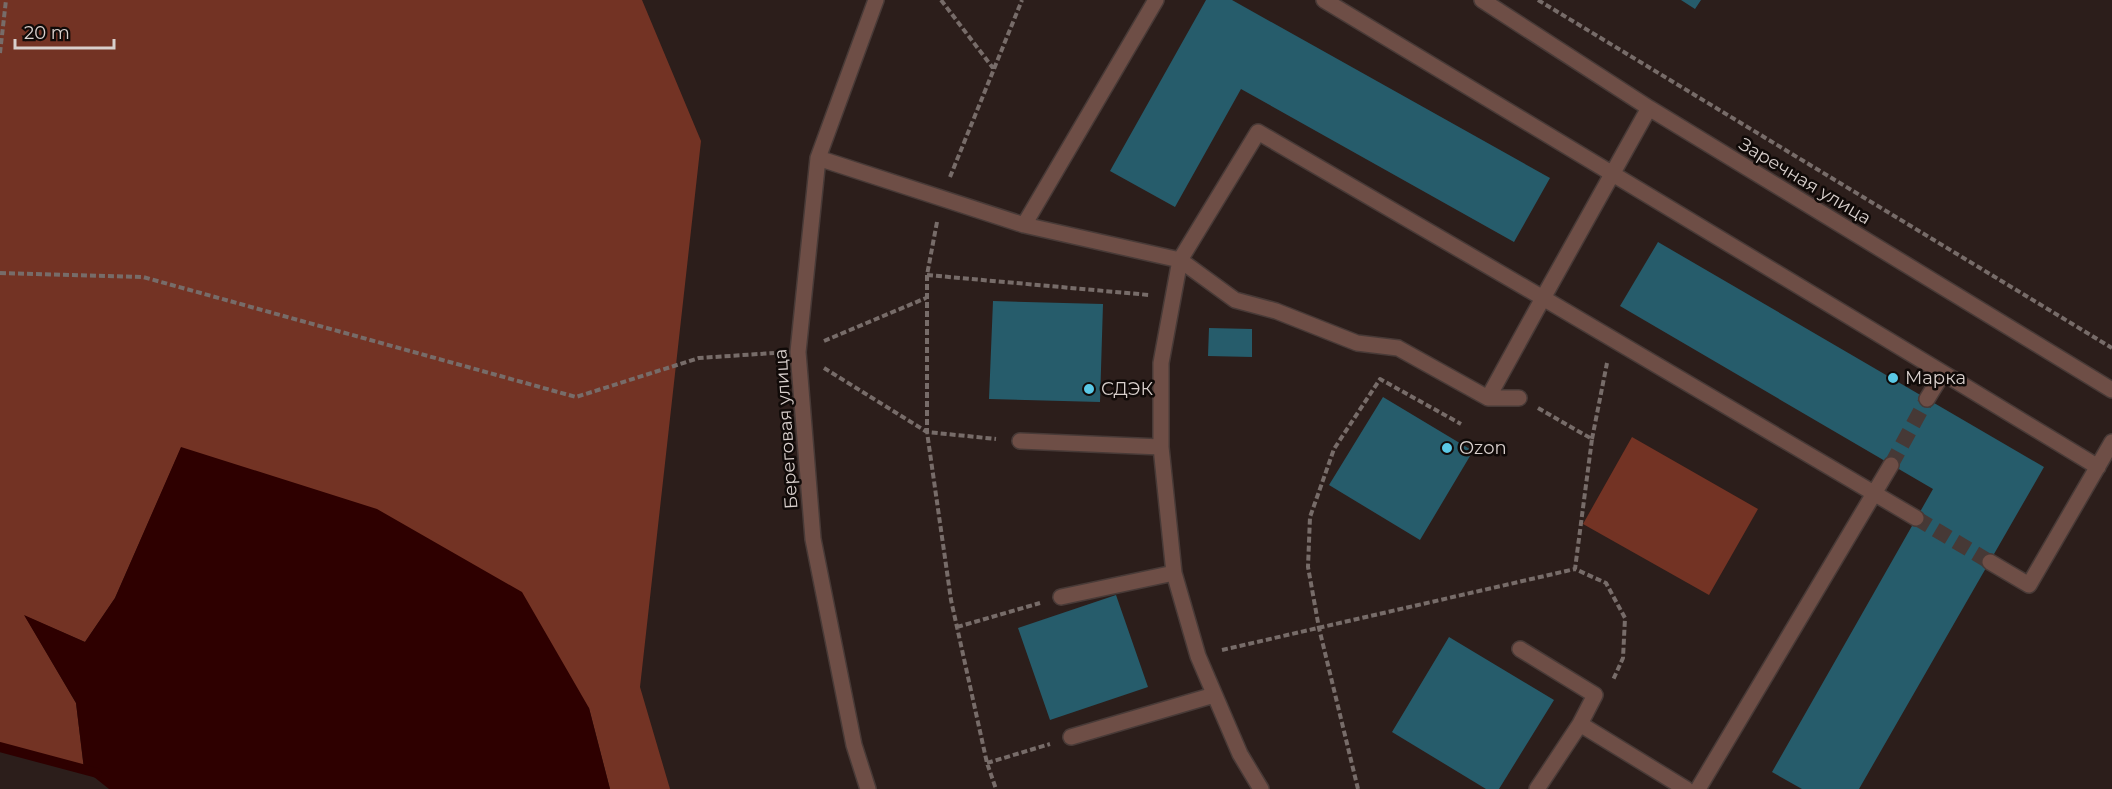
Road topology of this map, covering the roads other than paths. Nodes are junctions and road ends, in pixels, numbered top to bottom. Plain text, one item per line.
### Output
1 (876, 0) edge
2 (1156, 0) edge
3 (1323, 0) edge
4 (1482, 0) edge
5 (1499, 4) edge
6 (1649, 108) junction
7 (818, 158) junction
8 (1612, 174) junction
9 (1024, 225) junction
10 (1180, 260) junction
11 (1543, 298) junction
12 (1942, 373) junction
13 (2112, 390) edge
14 (1488, 398) junction
15 (1519, 398) road end
16 (1927, 399) tunnel mouth
17 (1020, 441) road end
18 (2112, 442) edge
19 (1161, 447) junction
20 (1891, 465) tunnel mouth
21 (2098, 467) junction
22 (1873, 492) junction
23 (1916, 518) tunnel mouth
24 (1990, 562) tunnel mouth
25 (1174, 573) junction
26 (1060, 597) road end
27 (1520, 649) dead end
28 (1214, 695) junction
29 (1580, 724) junction
30 (1071, 737) road end
31 (868, 789) edge
32 (1261, 789) edge
33 (1537, 789) edge
34 (1686, 789) edge
35 (1698, 789) edge

1 - 7 street, Береговая улица
2 - 9 street
3 - 8 street
4 - 5 street, Заречная улица
5 - 6 street, Заречная улица
6 - 8 street
6 - 13 street, Заречная улица
7 - 9 street
7 - 31 street, Береговая улица
8 - 11 street
8 - 12 street
9 - 10 street
10 - 11 street
10 - 14 street
10 - 19 street
11 - 14 street
11 - 22 street
12 - 16 street
12 - 21 street
14 - 15 street
17 - 19 street
18 - 21 street
19 - 25 street
20 - 22 street
21 - 24 street
22 - 23 street
22 - 35 street
25 - 26 street
25 - 28 street
27 - 29 street
28 - 30 street
28 - 32 street
29 - 33 street
29 - 34 street

